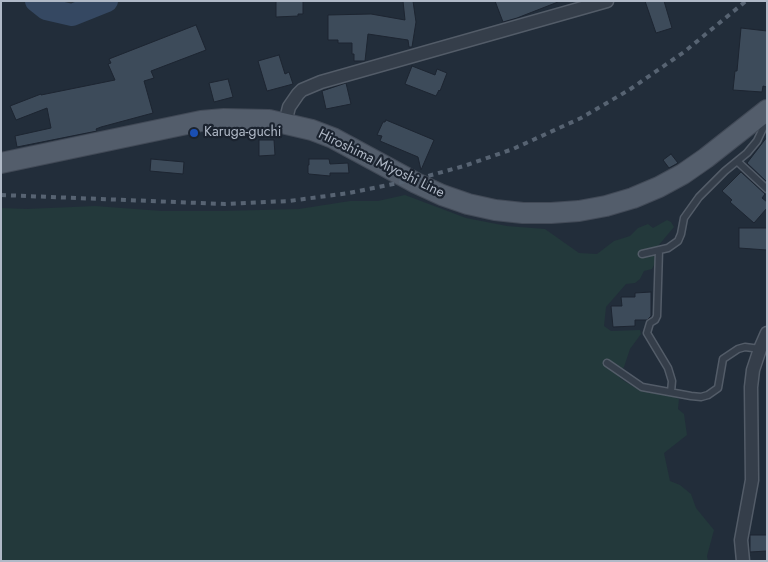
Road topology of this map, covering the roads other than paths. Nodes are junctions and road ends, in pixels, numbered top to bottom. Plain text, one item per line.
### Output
1 (607, 1) edge
2 (767, 110) edge
3 (767, 120) edge
4 (285, 123) junction
5 (738, 162) junction
6 (1, 163) edge
7 (767, 189) edge
8 (659, 250) junction
9 (642, 254) dead end
10 (767, 333) edge
11 (760, 349) junction
12 (607, 363) dead end
13 (671, 392) junction
14 (743, 561) edge

1 - 4 street
2 - 4 main road, Hiroshima Miyoshi Line
3 - 5 lane
4 - 6 main road, Hiroshima Miyoshi Line
5 - 7 lane
5 - 8 lane
8 - 9 lane
8 - 13 lane
10 - 11 street
11 - 13 lane
11 - 14 street
12 - 13 lane

